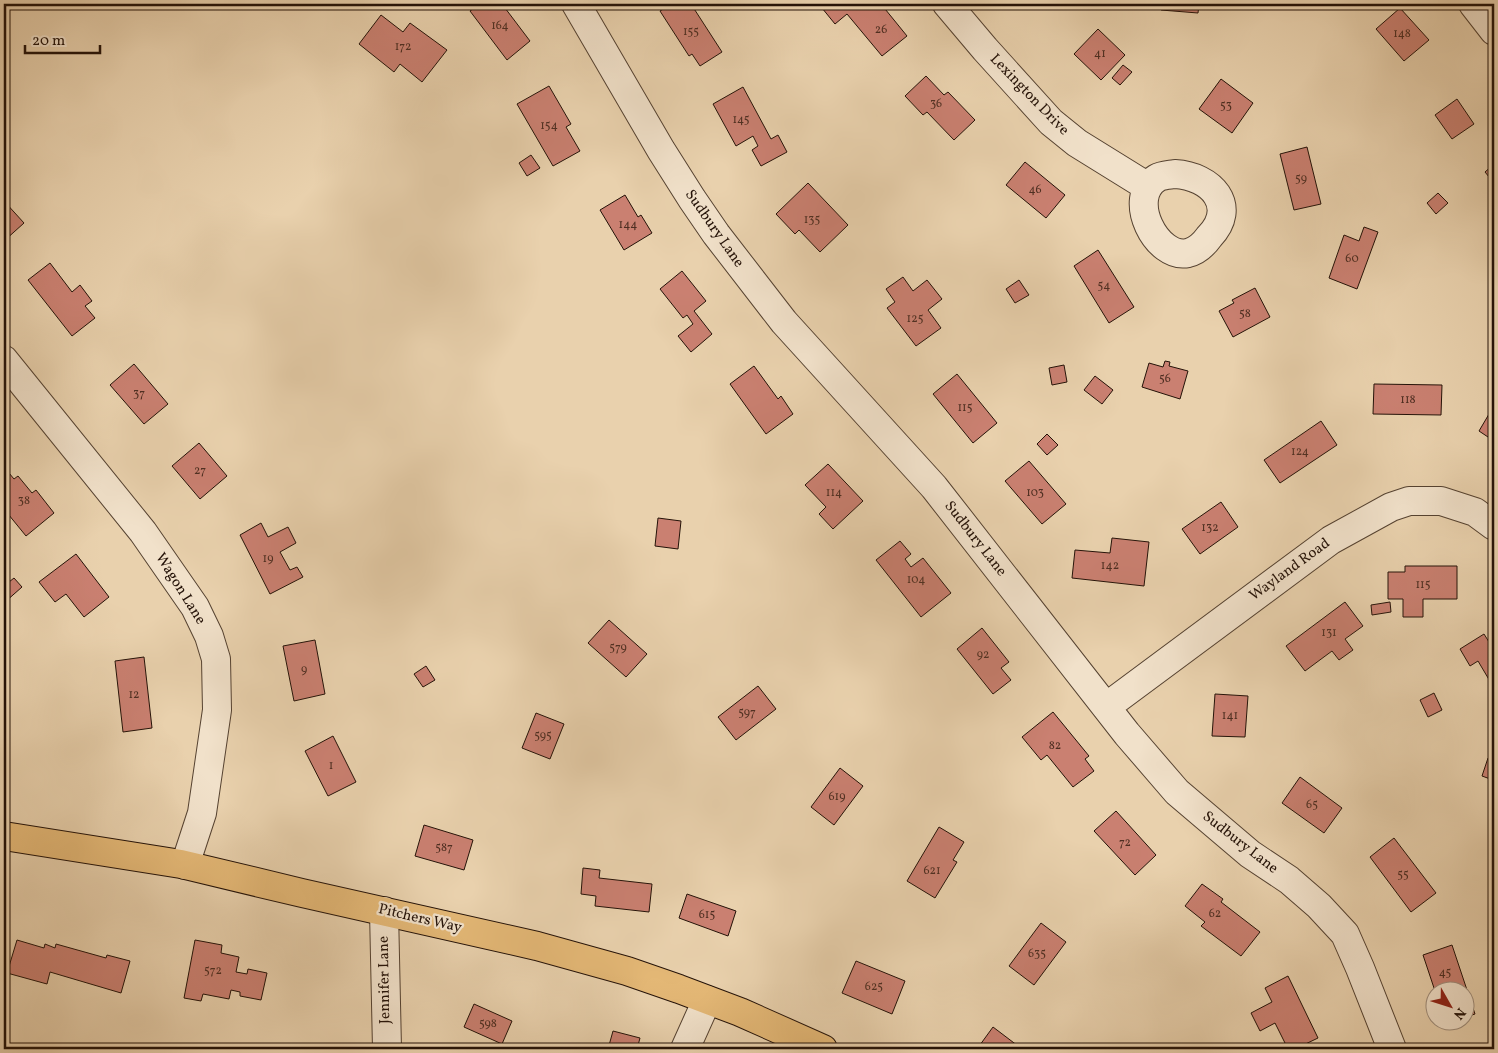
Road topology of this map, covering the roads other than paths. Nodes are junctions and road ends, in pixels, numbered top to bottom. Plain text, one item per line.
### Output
1 (576, 4) edge
2 (947, 4) edge
3 (1473, 4) edge
4 (1494, 31) edge
5 (1148, 187) dead end
6 (4, 360) edge
7 (1494, 526) edge
8 (1106, 707) junction
9 (4, 836) edge
10 (186, 865) junction
11 (384, 911) junction
12 (706, 1000) junction
13 (386, 1049) edge
14 (685, 1049) edge
15 (823, 1049) edge
16 (1392, 1049) edge

1 - 8 street, Sudbury Lane
2 - 5 street, Lexington Drive
3 - 4 street
6 - 10 street, Wagon Lane
7 - 8 street, Wayland Road
8 - 16 street, Sudbury Lane
9 - 10 main road, Pitchers Way
10 - 11 main road, Pitchers Way
11 - 12 main road, Pitchers Way
11 - 13 street, Jennifer Lane
12 - 14 street
12 - 15 main road, Pitchers Way

